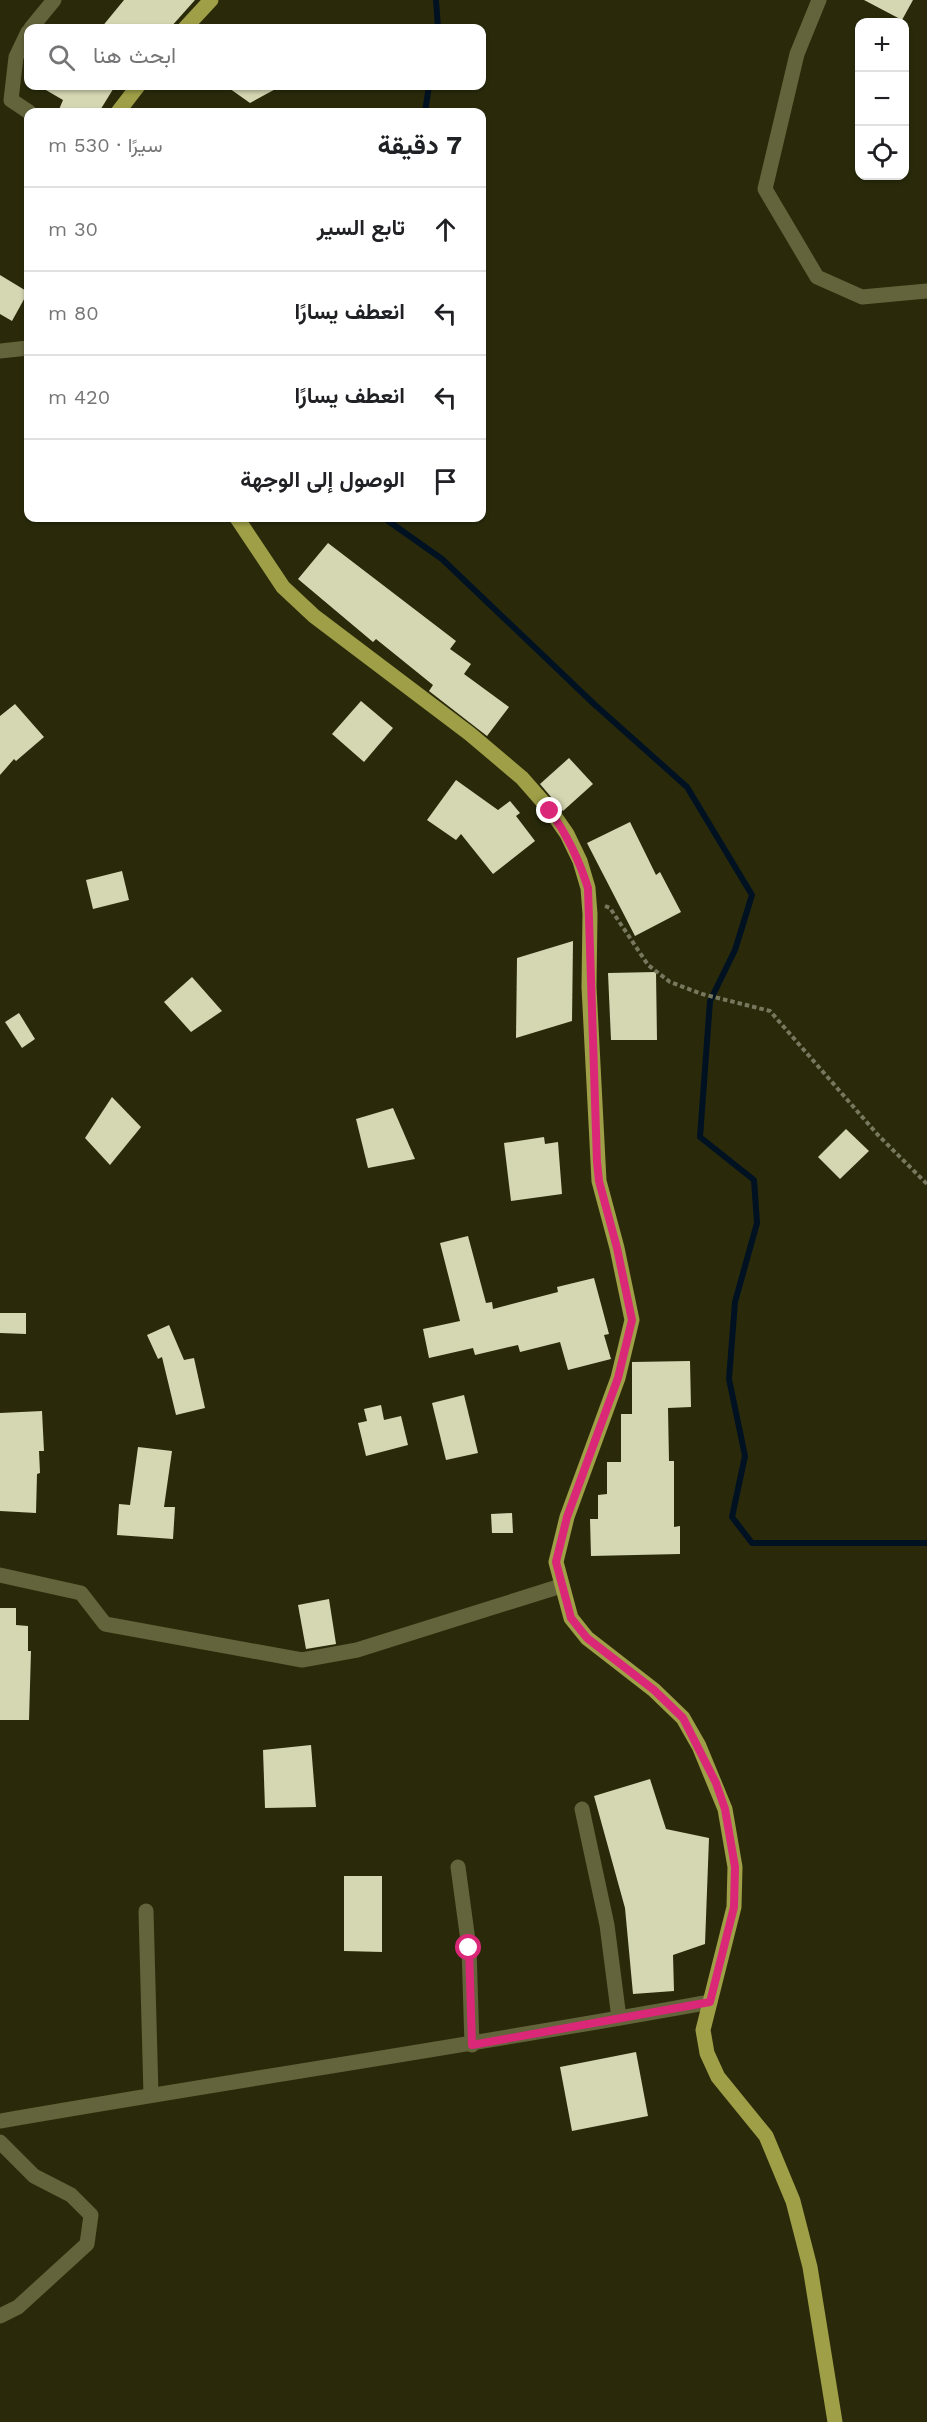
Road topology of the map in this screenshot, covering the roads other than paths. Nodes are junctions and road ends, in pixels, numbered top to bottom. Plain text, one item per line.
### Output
1 (54, 0) edge
2 (211, 0) edge
3 (819, 0) edge
4 (35, 24) edge
5 (190, 24) edge
6 (24, 42) edge
7 (135, 90) edge
8 (121, 108) edge
9 (24, 109) edge
10 (927, 291) edge
11 (24, 348) edge
12 (0, 351) edge
13 (240, 522) edge
14 (0, 1575) edge
15 (561, 1586) junction
16 (582, 1809) dead end
17 (458, 1867) dead end
18 (146, 1911) dead end
19 (710, 2002) junction
20 (619, 2018) junction
21 (472, 2045) junction
22 (151, 2095) junction
23 (0, 2121) edge
24 (0, 2142) edge
25 (0, 2316) edge
26 (835, 2422) edge

1 - 4 street
2 - 5 main road
3 - 10 street
6 - 9 street
7 - 8 main road
11 - 12 street
13 - 15 main road
14 - 15 street
15 - 19 main road
16 - 20 street
17 - 21 street
18 - 22 street
19 - 20 street
19 - 26 main road
20 - 21 street
21 - 22 street
22 - 23 street
24 - 25 street

